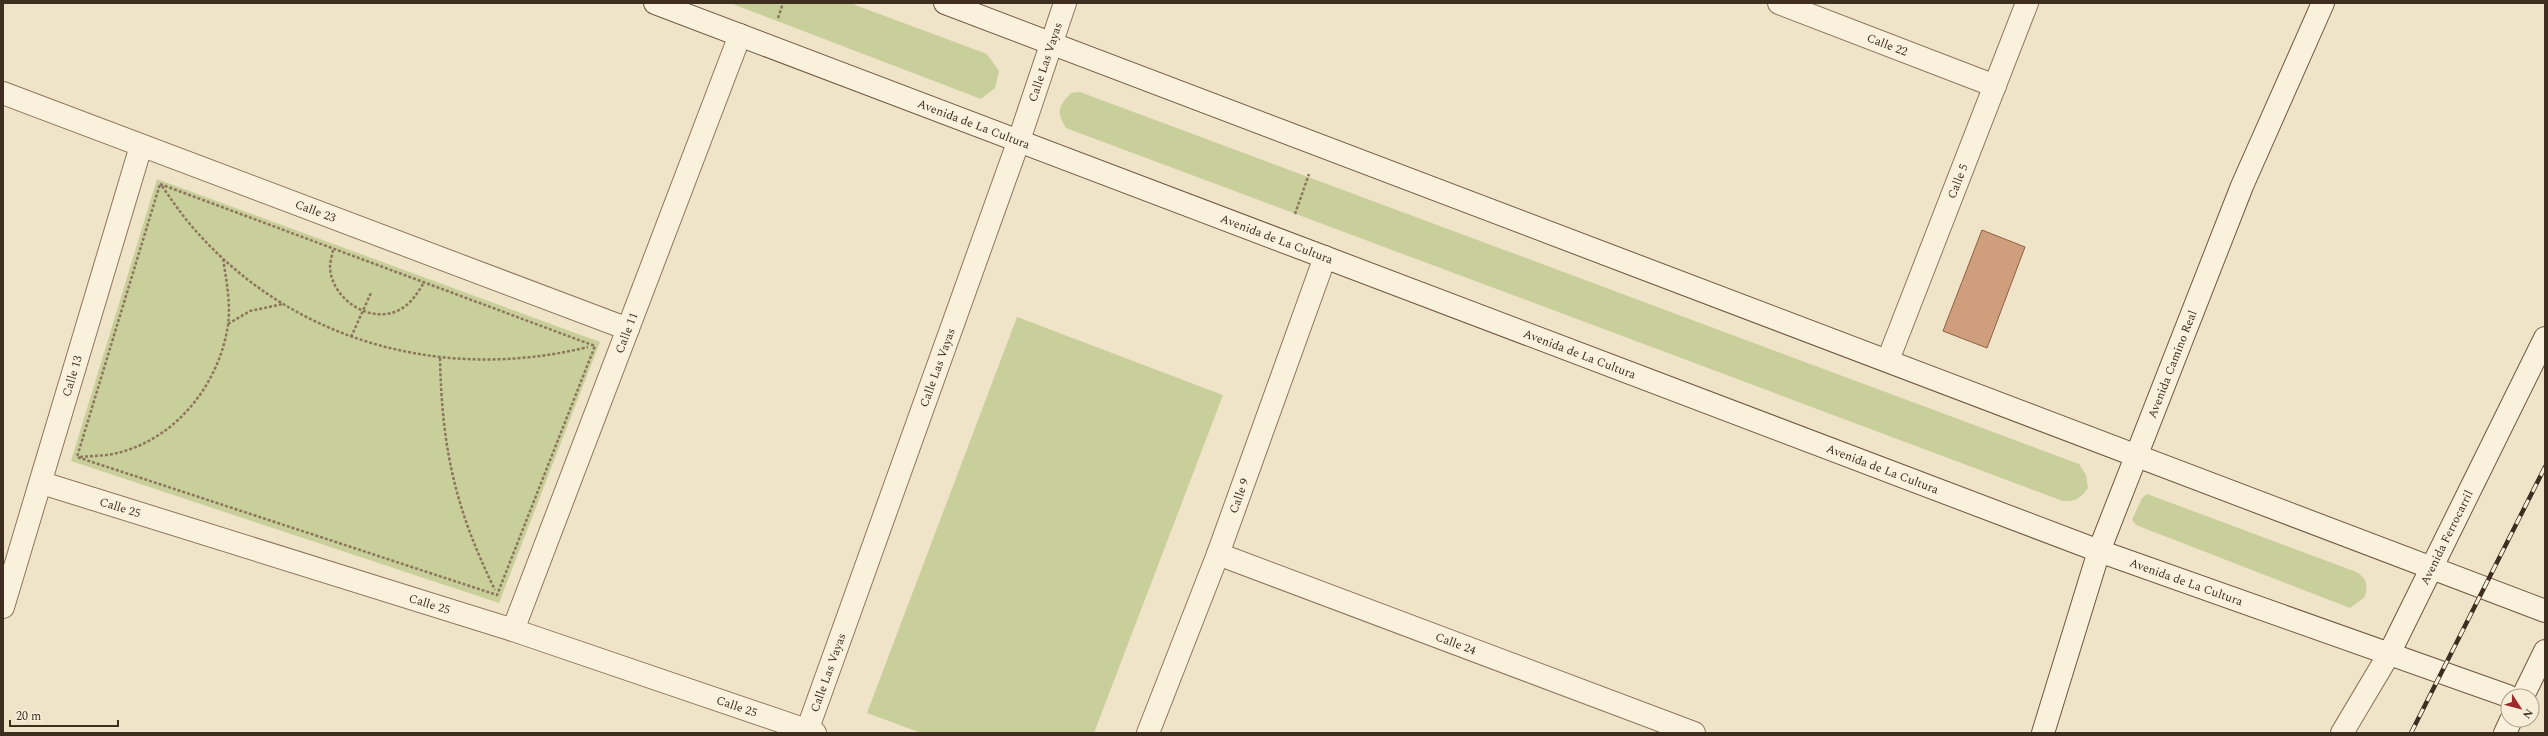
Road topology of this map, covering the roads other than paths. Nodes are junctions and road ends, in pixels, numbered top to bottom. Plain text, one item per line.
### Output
1 (655, 3) edge
2 (945, 3) edge
3 (1065, 3) edge
4 (1780, 3) edge
5 (2027, 3) edge
6 (2323, 3) edge
7 (740, 35) junction
8 (1050, 43) junction
9 (1995, 86) junction
10 (3, 93) edge
11 (1019, 140) junction
12 (142, 146) junction
13 (1325, 256) junction
14 (628, 329) junction
15 (2545, 338) edge
16 (1888, 360) junction
17 (2137, 456) junction
18 (42, 482) junction
19 (2099, 551) junction
20 (1218, 554) junction
21 (2433, 569) junction
22 (3, 607) edge
23 (2545, 611) edge
24 (513, 630) junction
25 (2545, 651) edge
26 (2389, 654) junction
27 (2527, 688) edge
28 (2500, 693) edge
29 (811, 732) edge
30 (1148, 733) edge
31 (1694, 733) edge
32 (2043, 733) edge
33 (2342, 733) edge

1 - 7 street, Avenida de La Cultura
2 - 8 street
3 - 8 street, Calle Las Vayas
4 - 9 street, Calle 22
5 - 9 street, Calle 5
6 - 17 street, Avenida Camino Real
7 - 11 street, Avenida de La Cultura
7 - 14 street, Calle 11
8 - 11 street, Calle Las Vayas
8 - 16 street
9 - 16 street, Calle 5
10 - 12 street, Calle 23
11 - 13 street, Avenida de La Cultura
11 - 29 street, Calle Las Vayas
12 - 14 street, Calle 23
12 - 18 street, Calle 13
13 - 19 street, Avenida de La Cultura
13 - 20 street, Calle 9
14 - 24 street, Calle 11
15 - 21 street, Avenida Ferrocarril
16 - 17 street
17 - 19 street, Avenida Camino Real
17 - 21 street
18 - 22 street, Calle 13
18 - 24 street, Calle 25
19 - 26 street, Avenida de La Cultura
19 - 32 street, Avenida Camino Real
20 - 30 street, Calle 9
20 - 31 street, Calle 24
21 - 23 street
21 - 26 street, Avenida Ferrocarril
24 - 29 street, Calle 25
25 - 27 street
26 - 28 street, Avenida de La Cultura
26 - 33 street, Avenida Ferrocarril

